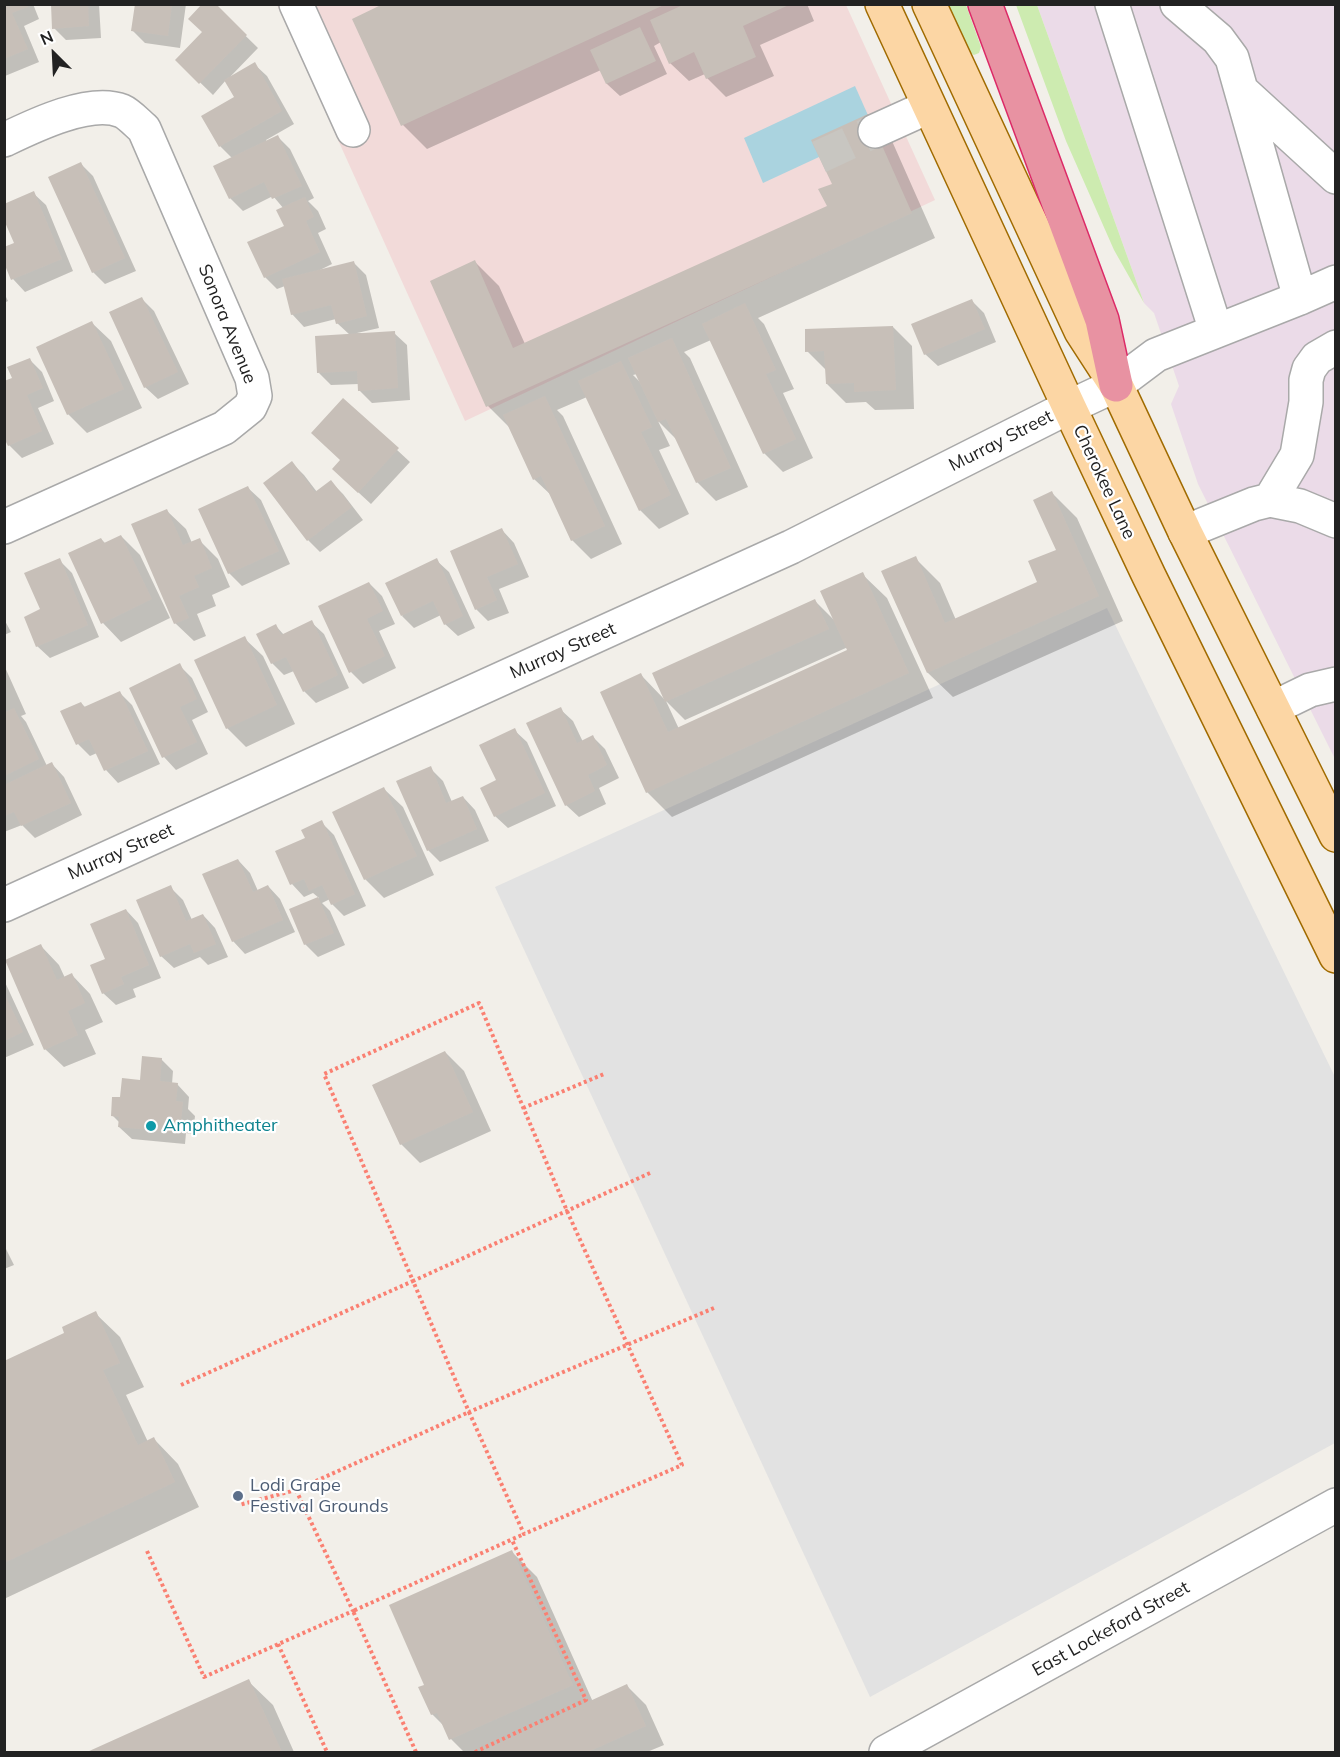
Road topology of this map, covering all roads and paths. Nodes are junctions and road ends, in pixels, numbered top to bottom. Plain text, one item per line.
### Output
1 (296, 4) edge
2 (882, 4) edge
3 (929, 4) edge
4 (985, 4) edge
5 (1112, 4) edge
6 (1177, 4) edge
7 (1242, 91) junction
8 (928, 107) junction
9 (353, 130) dead end
10 (876, 131) tunnel mouth
11 (4, 140) edge
12 (1335, 177) edge
13 (1335, 282) edge
14 (1300, 298) junction
15 (1216, 330) junction
16 (1335, 347) edge
17 (1116, 385) junction
18 (1069, 407) junction
19 (1270, 500) junction
20 (1330, 519) edge
21 (4, 527) edge
22 (1185, 532) junction
23 (1335, 548) edge
24 (1335, 684) edge
25 (1273, 708) junction
26 (1328, 802) edge
27 (1335, 835) edge
28 (4, 905) edge
29 (1335, 956) edge
30 (604, 1074) dead end
31 (523, 1108) junction
32 (650, 1173) dead end
33 (567, 1211) junction
34 (413, 1281) junction
35 (714, 1308) dead end
36 (626, 1345) junction
37 (181, 1385) dead end
38 (469, 1412) junction
39 (296, 1490) junction
40 (1335, 1504) edge
41 (238, 1506) dead end
42 (524, 1534) junction
43 (512, 1540) junction
44 (147, 1551) dead end
45 (353, 1611) junction
46 (278, 1644) junction
47 (327, 1752) edge
48 (416, 1752) edge
49 (475, 1752) edge
50 (886, 1752) edge

1 - 9 street
2 - 8 main road, Cherokee Lane
3 - 17 main road
4 - 17 highway
5 - 15 street
6 - 7 street
7 - 12 street
7 - 14 street
8 - 10 street
8 - 18 main road, Cherokee Lane
11 - 21 street, Sonora Avenue
13 - 14 street, Murray Street
14 - 15 street, Murray Street
15 - 17 street, Murray Street
16 - 19 street
17 - 18 street, Murray Street
17 - 22 main road
18 - 28 street, Murray Street
18 - 29 main road, Cherokee Lane
19 - 20 street
19 - 22 street
20 - 23 street
22 - 25 main road
24 - 25 street
25 - 26 main road
26 - 27 main road
30 - 31 path
31 - 33 path
31 - 34 path
32 - 33 path
33 - 34 path
33 - 36 path
34 - 37 path
34 - 38 path
35 - 36 path
36 - 38 path
36 - 42 path
38 - 39 path
38 - 42 path
39 - 41 path
39 - 45 path
40 - 50 street, East Lockeford Street
42 - 43 path
43 - 45 path
43 - 49 path
44 - 46 path
45 - 46 path
45 - 48 path
46 - 47 path

